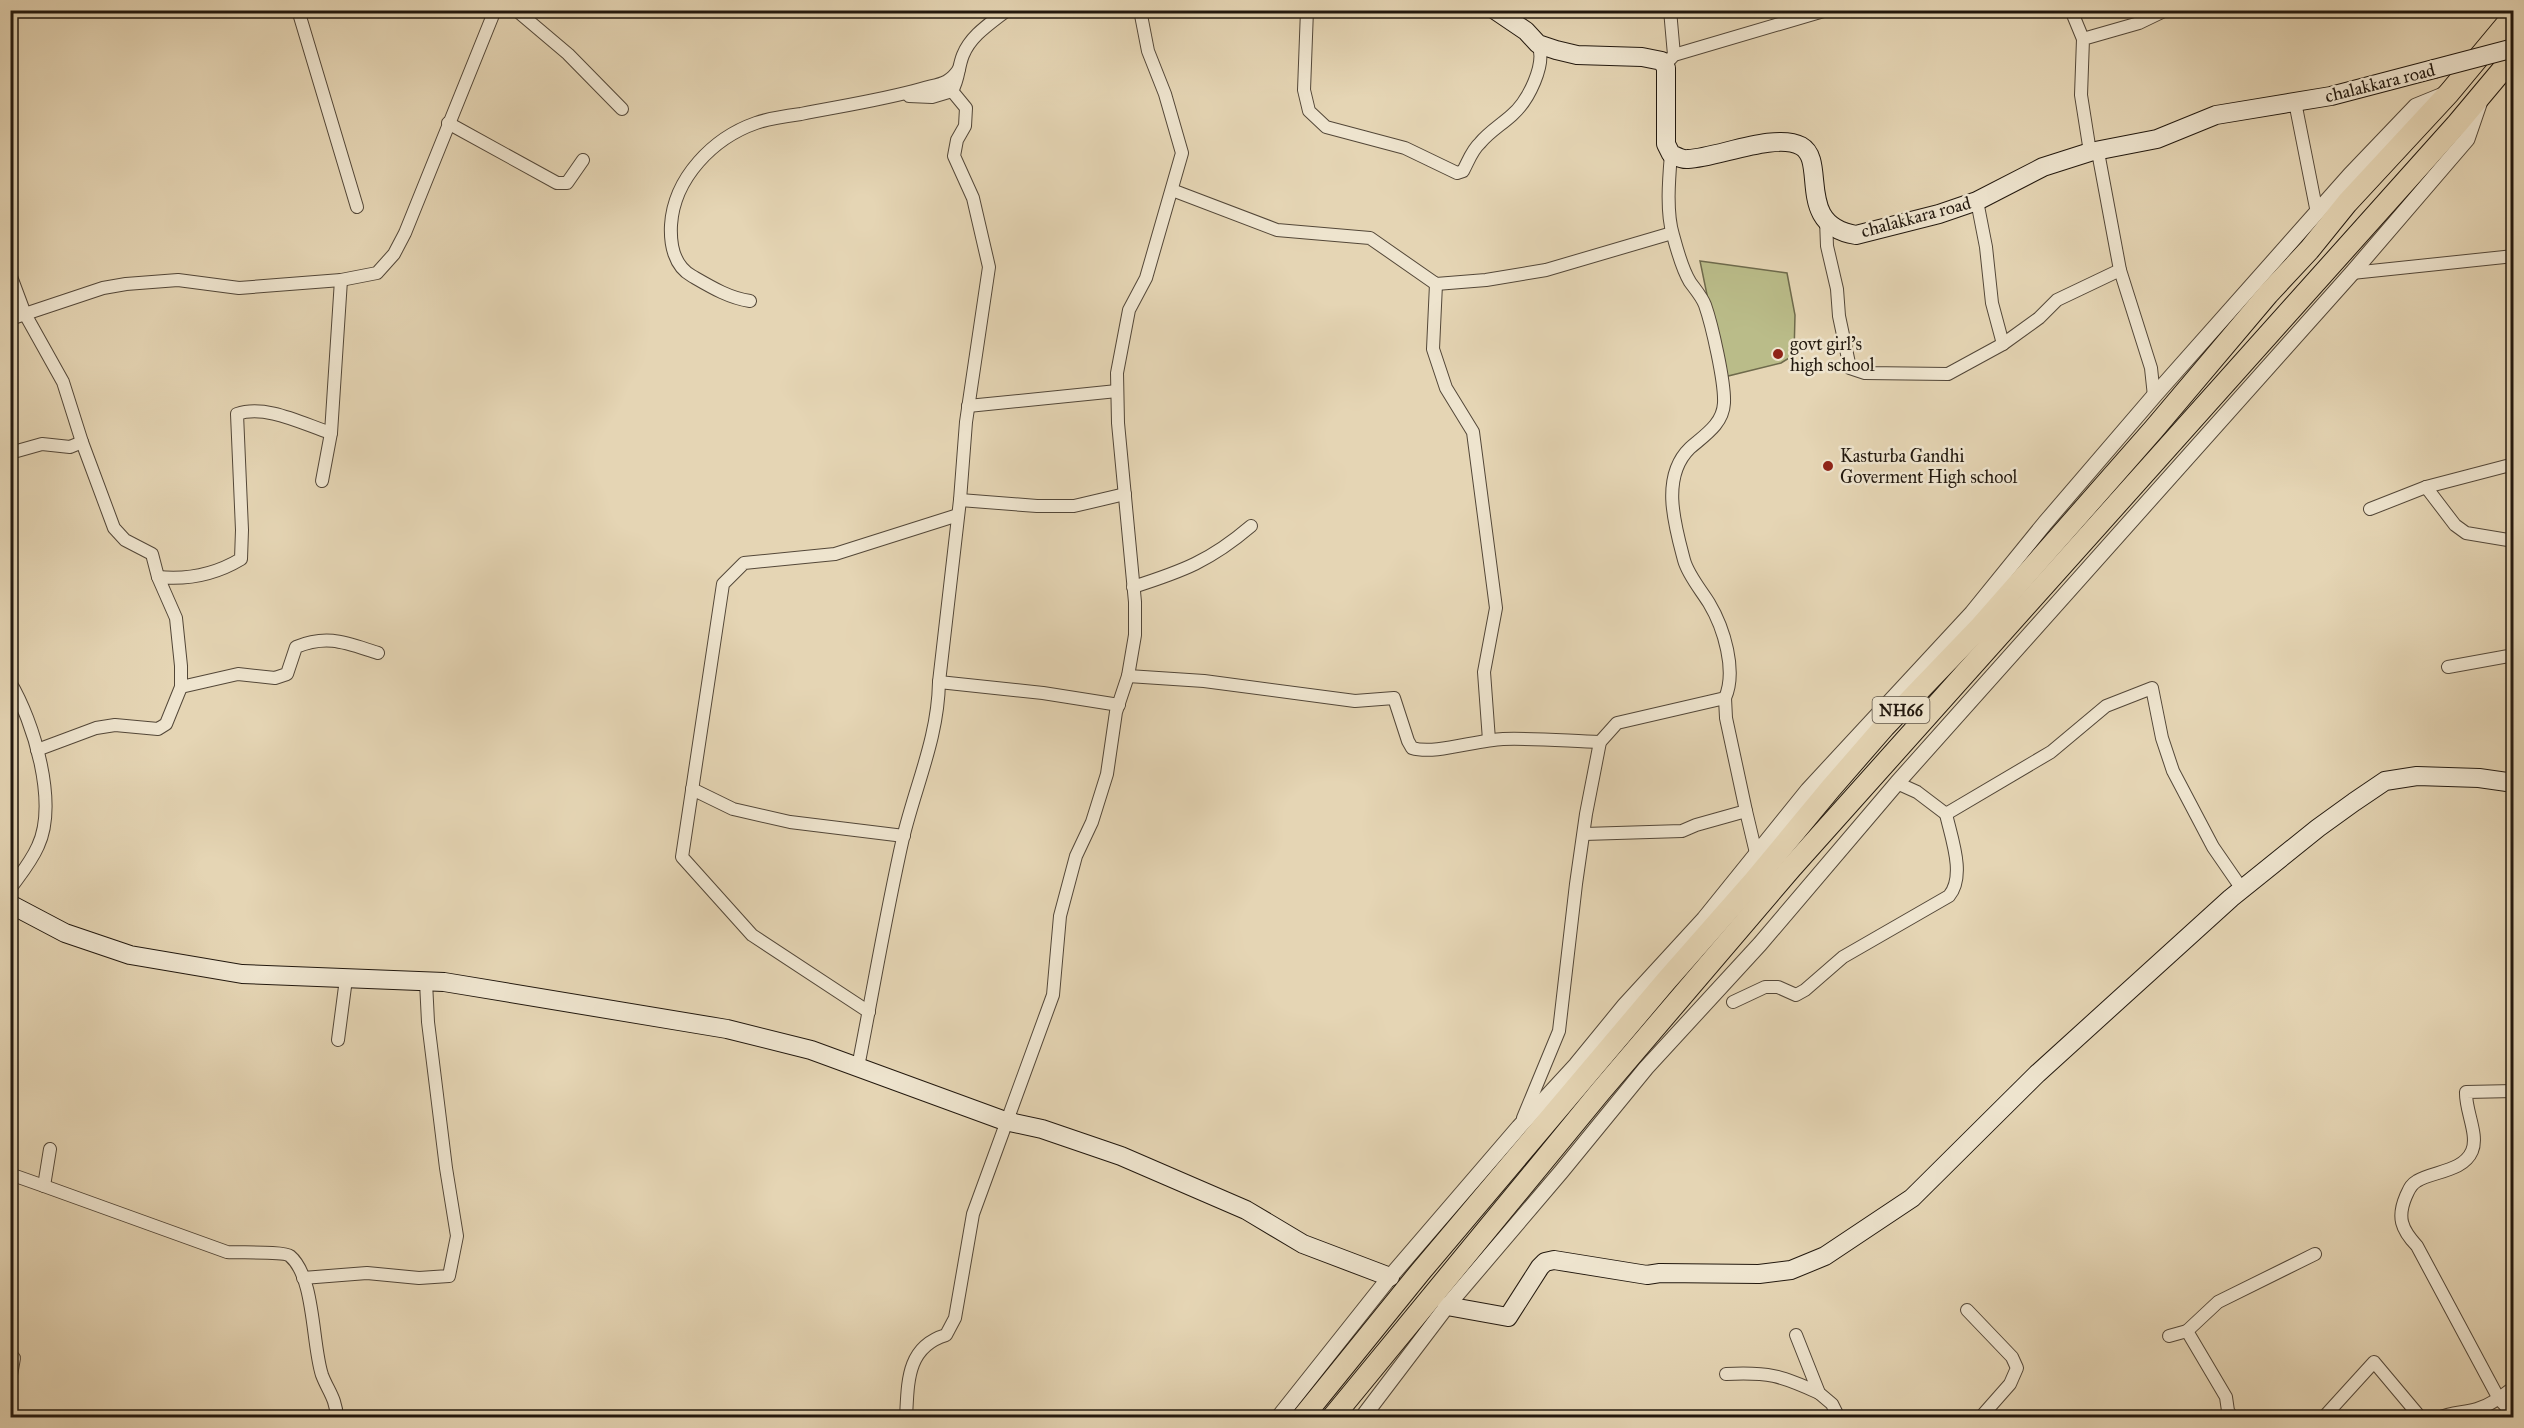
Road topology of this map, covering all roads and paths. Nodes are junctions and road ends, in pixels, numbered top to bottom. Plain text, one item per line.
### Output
1 (298, 10) edge
2 (495, 10) edge
3 (516, 10) edge
4 (1007, 10) edge
5 (1140, 10) edge
6 (1307, 10) edge
7 (1495, 10) edge
8 (1670, 10) edge
9 (1827, 10) edge
10 (2071, 10) edge
11 (2166, 10) edge
12 (2511, 16) edge
13 (2083, 39) junction
14 (1538, 44) junction
15 (2514, 48) edge
16 (2514, 56) edge
17 (1670, 60) junction
18 (959, 69) junction
19 (2484, 90) junction
20 (952, 91) junction
21 (2449, 93) junction
22 (902, 96) junction
23 (2295, 102) junction
24 (622, 109) dead end
25 (448, 123) junction
26 (2094, 152) junction
27 (1671, 154) junction
28 (583, 160) dead end
29 (1172, 190) junction
30 (1977, 201) junction
31 (357, 207) dead end
32 (2317, 213) junction
33 (1826, 220) junction
34 (1672, 233) junction
35 (682, 236) dead end
36 (670, 242) junction
37 (2514, 256) edge
38 (2120, 270) junction
39 (2352, 273) junction
40 (10, 274) edge
41 (341, 280) junction
42 (1436, 284) junction
43 (750, 301) dead end
44 (25, 314) junction
45 (10, 319) edge
46 (2003, 344) junction
47 (1118, 392) junction
48 (2154, 396) junction
49 (968, 406) junction
50 (331, 433) junction
51 (82, 442) junction
52 (10, 453) edge
53 (2514, 464) edge
54 (322, 481) dead end
55 (2426, 487) junction
56 (1125, 494) junction
57 (960, 500) junction
58 (2370, 509) dead end
59 (958, 515) junction
60 (1251, 526) dead end
61 (2514, 541) edge
62 (158, 577) junction
63 (1133, 587) junction
64 (378, 654) dead end
65 (2514, 655) edge
66 (2448, 667) dead end
67 (1128, 676) junction
68 (10, 682) edge
69 (939, 682) junction
70 (181, 687) junction
71 (1725, 698) junction
72 (1119, 705) junction
73 (1490, 740) junction
74 (1600, 742) junction
75 (37, 750) junction
76 (1897, 783) junction
77 (2514, 783) edge
78 (692, 789) junction
79 (1746, 811) junction
80 (1946, 814) junction
81 (1584, 834) junction
82 (904, 836) junction
83 (1756, 853) junction
84 (10, 889) edge
85 (2242, 890) junction
86 (10, 904) edge
87 (346, 979) junction
88 (426, 982) junction
89 (1733, 1002) dead end
90 (869, 1012) junction
91 (338, 1040) dead end
92 (858, 1067) junction
93 (2514, 1091) edge
94 (1005, 1121) junction
95 (1519, 1127) junction
96 (50, 1149) dead end
97 (10, 1174) edge
98 (44, 1186) junction
99 (2315, 1254) dead end
100 (1390, 1277) junction
101 (303, 1278) junction
102 (1447, 1306) junction
103 (1967, 1310) dead end
104 (2187, 1331) junction
105 (1796, 1335) dead end
106 (2169, 1336) dead end
107 (10, 1354) edge
108 (1725, 1374) dead end
109 (10, 1381) edge
110 (2514, 1387) edge
111 (1819, 1393) junction
112 (2499, 1398) junction
113 (2514, 1415) edge
114 (337, 1418) edge
115 (906, 1418) edge
116 (1278, 1418) edge
117 (1302, 1418) edge
118 (1332, 1418) edge
119 (1362, 1418) edge
120 (1839, 1418) edge
121 (1980, 1418) edge
122 (2234, 1418) edge
123 (2323, 1418) edge
124 (2421, 1418) edge
125 (2439, 1418) edge

1 - 31 street
2 - 25 street
3 - 24 street
4 - 18 street
5 - 29 street
6 - 14 street
7 - 14 main road
8 - 17 street
9 - 17 street
10 - 13 street
11 - 13 street
12 - 21 highway, NH66
13 - 26 street
14 - 17 main road
15 - 23 main road, chalakkara road, bridge
16 - 19 highway, NH66
17 - 27 main road
18 - 20 street
18 - 22 street
19 - 39 street
19 - 118 highway, NH66
20 - 22 street
20 - 49 street
21 - 32 street
21 - 117 highway, NH66
22 - 36 street
23 - 26 main road, chalakkara road
23 - 32 street
25 - 28 street
25 - 41 street
26 - 30 main road, chalakkara road
26 - 38 street
27 - 33 main road
27 - 34 street
29 - 42 street
29 - 47 street
30 - 33 main road, chalakkara road
30 - 46 street
32 - 48 street
33 - 46 street
34 - 42 street
34 - 71 street
35 - 36 street
36 - 43 street
37 - 39 street
38 - 46 street
38 - 48 street
39 - 76 street
40 - 44 street
41 - 44 street
41 - 50 street
42 - 73 street
44 - 45 street
44 - 51 street
47 - 49 street
47 - 56 street
48 - 83 street
49 - 57 street
50 - 54 street
50 - 62 street
51 - 52 street
51 - 62 street
53 - 55 street
55 - 58 street
55 - 61 street
56 - 57 street
56 - 63 street
57 - 59 street
59 - 69 street
59 - 78 street
60 - 63 street
62 - 70 street
63 - 67 street
64 - 70 street
65 - 66 street
67 - 72 street
67 - 73 street
68 - 75 street
69 - 72 street
69 - 82 street
70 - 75 street
71 - 74 street
71 - 79 street
72 - 94 street
73 - 74 street
74 - 81 street
75 - 84 street
76 - 80 street
76 - 102 street
77 - 85 main road
78 - 82 street
78 - 90 street
79 - 81 street
79 - 83 street
80 - 85 street
80 - 89 street
81 - 95 street
82 - 90 street
83 - 95 street
85 - 102 main road
86 - 87 main road
87 - 88 main road
87 - 91 street
88 - 92 main road
88 - 101 street
90 - 92 street
92 - 94 main road
93 - 112 street
94 - 100 main road
94 - 115 street
95 - 100 street
96 - 98 street
97 - 98 street
98 - 101 street
99 - 104 street
100 - 116 street
101 - 114 street
102 - 119 street
103 - 121 street
104 - 106 street
104 - 122 street
105 - 111 street
107 - 109 street
108 - 111 street
110 - 112 street
111 - 120 street
112 - 113 street
112 - 125 street
123 - 124 street

